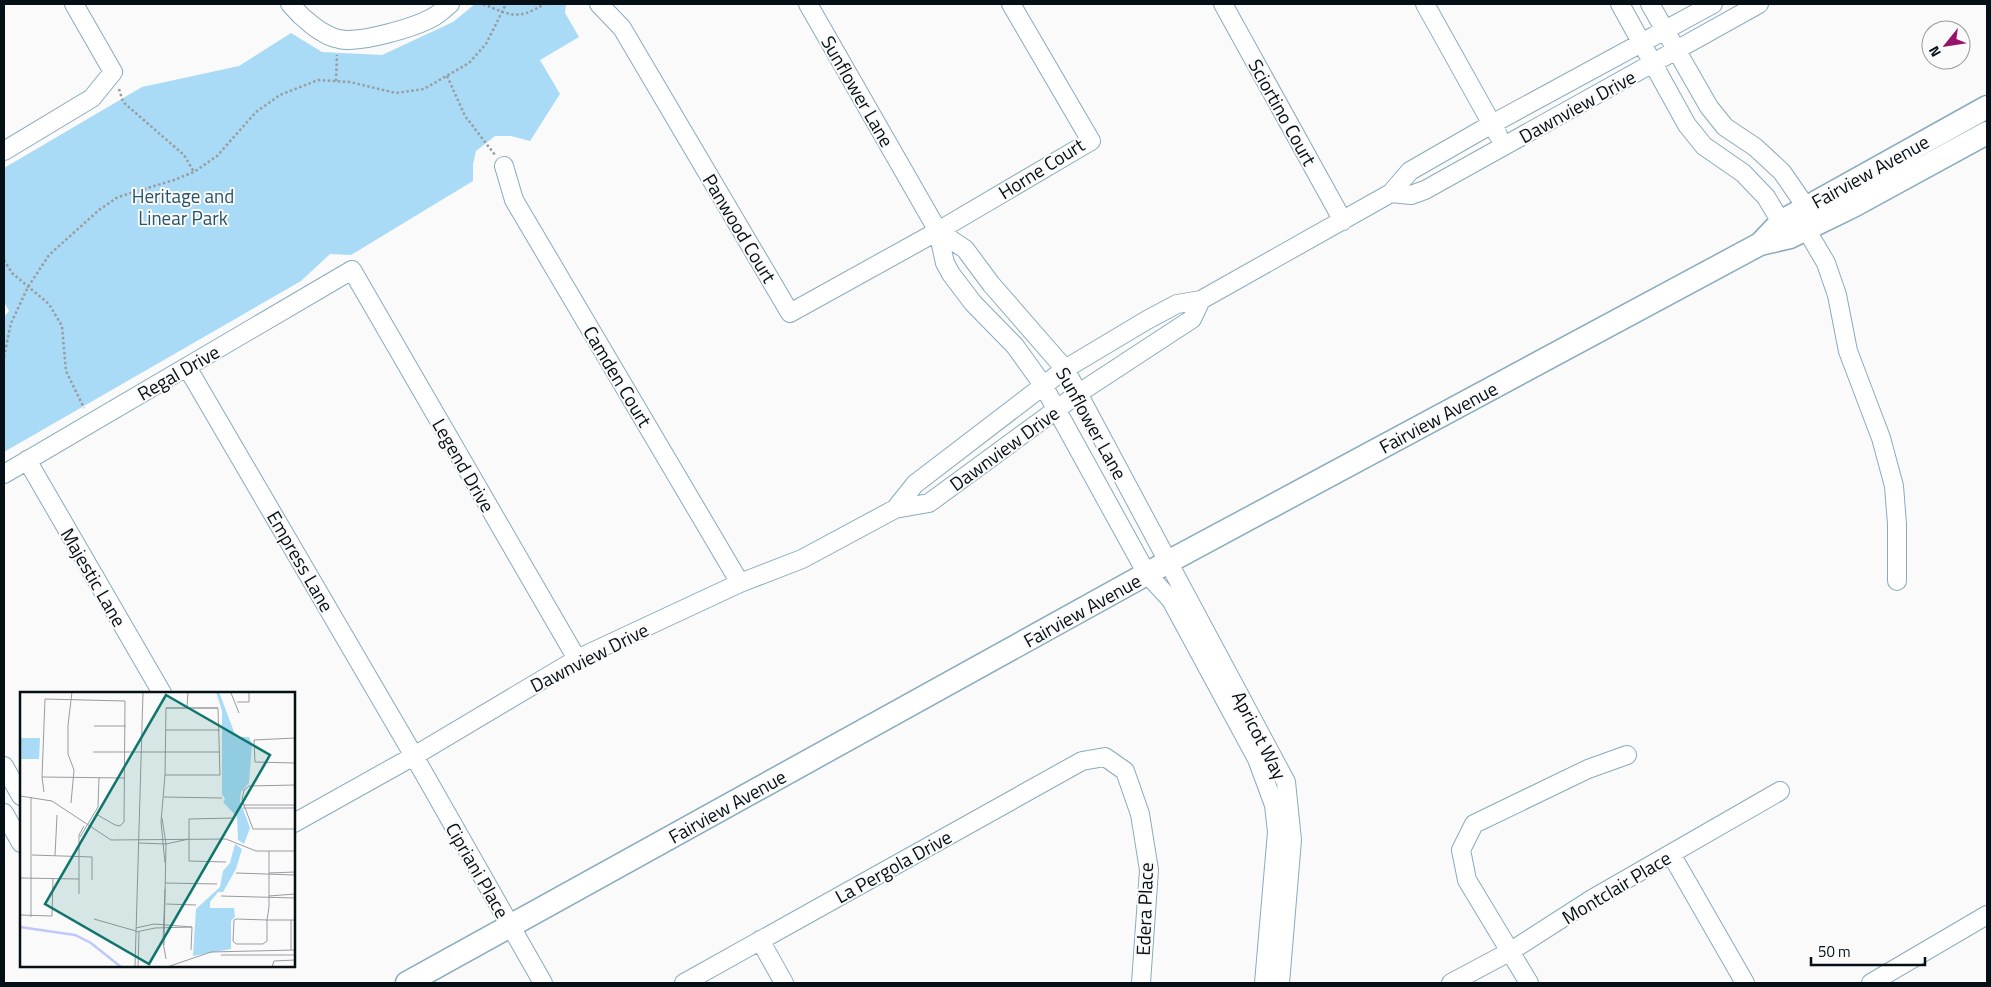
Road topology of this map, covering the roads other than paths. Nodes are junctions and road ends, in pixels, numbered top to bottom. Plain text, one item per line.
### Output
1 (74, 4) edge
2 (290, 4) edge
3 (450, 4) edge
4 (599, 4) edge
5 (808, 4) edge
6 (1011, 4) edge
7 (1224, 4) edge
8 (1425, 4) edge
9 (1620, 4) edge
10 (1650, 4) edge
11 (1713, 4) edge
12 (1760, 4) edge
13 (1664, 30) junction
14 (1641, 43) junction
15 (1677, 51) junction
16 (1653, 64) junction
17 (1987, 107) edge
18 (1492, 124) junction
19 (1987, 133) edge
20 (1504, 146) junction
21 (4, 151) edge
22 (504, 166) road end
23 (1391, 193) junction
24 (1344, 220) junction
25 (1800, 223) junction
26 (938, 231) junction
27 (352, 270) joint
28 (1201, 300) junction
29 (187, 366) junction
30 (1065, 369) junction
31 (1044, 385) junction
32 (1079, 393) junction
33 (1058, 409) junction
34 (27, 460) junction
35 (4, 474) edge
36 (895, 509) junction
37 (1168, 562) junction
38 (1147, 574) junction
39 (1897, 581) dead end
40 (740, 583) junction
41 (577, 659) junction
42 (161, 692) edge
43 (1627, 755) dead end
44 (414, 756) junction
45 (1105, 757) joint
46 (7, 777) edge
47 (1780, 791) dead end
48 (20, 795) edge
49 (4, 812) edge
50 (295, 822) edge
51 (20, 841) edge
52 (1671, 854) junction
53 (1987, 915) edge
54 (510, 926) junction
55 (760, 940) junction
56 (1511, 952) junction
57 (407, 983) edge
58 (543, 983) edge
59 (684, 983) edge
60 (784, 983) edge
61 (1141, 983) edge
62 (1264, 983) edge
63 (1280, 983) edge
64 (1451, 983) edge
65 (1529, 983) edge
66 (1745, 983) edge
67 (1871, 983) edge

1 - 21 street
2 - 3 street
4 - 26 street, Panwood Court
5 - 26 street, Sunflower Lane
6 - 26 street, Horne Court
7 - 24 street, Sciortino Court
8 - 18 street
9 - 14 street
10 - 13 street
11 - 13 street, Dawnview Drive
12 - 15 street, Dawnview Drive
13 - 14 street, Dawnview Drive
13 - 15 street
14 - 16 street
14 - 18 street, Dawnview Drive
15 - 16 street, Dawnview Drive
15 - 25 street
16 - 20 street, Dawnview Drive
16 - 25 street
17 - 25 street, Fairview Avenue
18 - 20 street
18 - 23 street, Dawnview Drive
19 - 25 street, Fairview Avenue
20 - 23 street, Dawnview Drive
22 - 40 street, Camden Court
23 - 24 street, Dawnview Drive
24 - 28 street, Dawnview Drive
25 - 37 street, Fairview Avenue
25 - 39 street
26 - 30 street, Sunflower Lane
26 - 31 street, Sunflower Lane
27 - 29 street, Regal Drive
27 - 41 street, Legend Drive
28 - 30 street, Dawnview Drive
28 - 32 street, Dawnview Drive
29 - 34 street, Regal Drive
29 - 44 street, Empress Lane
30 - 31 street, Dawnview Drive
30 - 32 street, Sunflower Lane
31 - 33 street, Sunflower Lane
31 - 36 street, Dawnview Drive
32 - 33 street, Dawnview Drive
32 - 37 street, Sunflower Lane
33 - 36 street, Dawnview Drive
33 - 38 street, Sunflower Lane
34 - 35 street, Regal Drive
34 - 42 street, Majestic Lane
36 - 40 street, Dawnview Drive
37 - 38 street, Fairview Avenue
37 - 63 street, Apricot Way
38 - 54 street, Fairview Avenue
38 - 62 street, Apricot Way
40 - 41 street, Dawnview Drive
41 - 44 street, Dawnview Drive
43 - 56 street
44 - 50 street, Dawnview Drive
44 - 54 street, Cipriani Place
45 - 55 street, La Pergola Drive
45 - 61 street, Edera Place
46 - 48 street
47 - 52 street, Montclair Place
49 - 51 street
52 - 56 street, Montclair Place
52 - 66 street
53 - 67 street
54 - 57 street, Fairview Avenue
54 - 58 street, Cipriani Place
55 - 59 street, La Pergola Drive
55 - 60 street
56 - 64 street, Montclair Place
56 - 65 street

